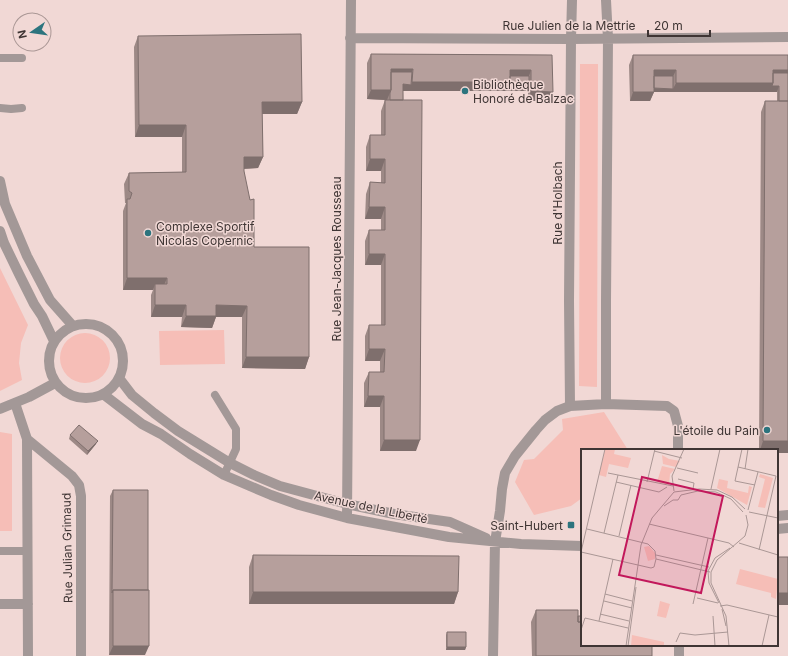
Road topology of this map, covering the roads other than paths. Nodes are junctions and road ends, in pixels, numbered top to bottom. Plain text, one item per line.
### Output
1 (351, 0) edge
2 (572, 0) edge
3 (606, 0) edge
4 (788, 37) edge
5 (350, 38) junction
6 (608, 38) junction
7 (571, 39) junction
8 (0, 58) edge
9 (22, 58) dead end
10 (0, 108) edge
11 (22, 108) dead end
12 (0, 181) edge
13 (0, 231) edge
14 (2, 243) edge
15 (73, 326) junction
16 (54, 341) junction
17 (119, 378) junction
18 (56, 383) junction
19 (103, 394) junction
20 (215, 395) dead end
21 (15, 403) junction
22 (606, 404) junction
23 (570, 406) junction
24 (0, 409) edge
25 (28, 439) junction
26 (678, 449) edge
27 (230, 463) junction
28 (224, 475) junction
29 (347, 504) junction
30 (788, 515) edge
31 (778, 516) edge
32 (347, 518) junction
33 (788, 528) edge
34 (778, 529) edge
35 (495, 542) junction
36 (581, 546) edge
37 (0, 551) edge
38 (28, 551) junction
39 (0, 604) edge
40 (28, 604) junction
41 (679, 646) edge
42 (28, 656) edge
43 (81, 656) edge
44 (492, 656) edge
45 (680, 656) edge

1 - 5 street, Rue Jean-Jacques Rousseau
2 - 7 street, Rue d'Holbach
3 - 6 street
4 - 6 street, Rue Julien de la Mettrie
5 - 7 street, Rue Julien de la Mettrie
5 - 29 street, Rue Jean-Jacques Rousseau
6 - 7 street, Rue Julien de la Mettrie
6 - 22 street
7 - 23 street, Rue d'Holbach
8 - 9 lane
10 - 11 lane
12 - 15 street
13 - 14 street
14 - 16 street
15 - 16 street
15 - 17 street
16 - 18 street
17 - 19 street
17 - 27 street, Avenue de la Liberté
18 - 19 street
18 - 21 street
19 - 28 street, Avenue de la Liberté
20 - 27 lane
21 - 24 street
21 - 25 street
22 - 23 street
22 - 26 street
23 - 35 street
25 - 38 street
25 - 43 street, Rue Julian Grimaud
27 - 28 lane
27 - 29 street, Avenue de la Liberté
28 - 32 street, Avenue de la Liberté
29 - 32 street, Rue Jean-Jacques Rousseau
29 - 35 street, Avenue de la Liberté
30 - 31 street
32 - 35 street, Avenue de la Liberté
33 - 34 street
35 - 36 street, Avenue de la Liberté
35 - 44 street
37 - 38 lane
38 - 40 street
39 - 40 street
40 - 42 street
41 - 45 street

